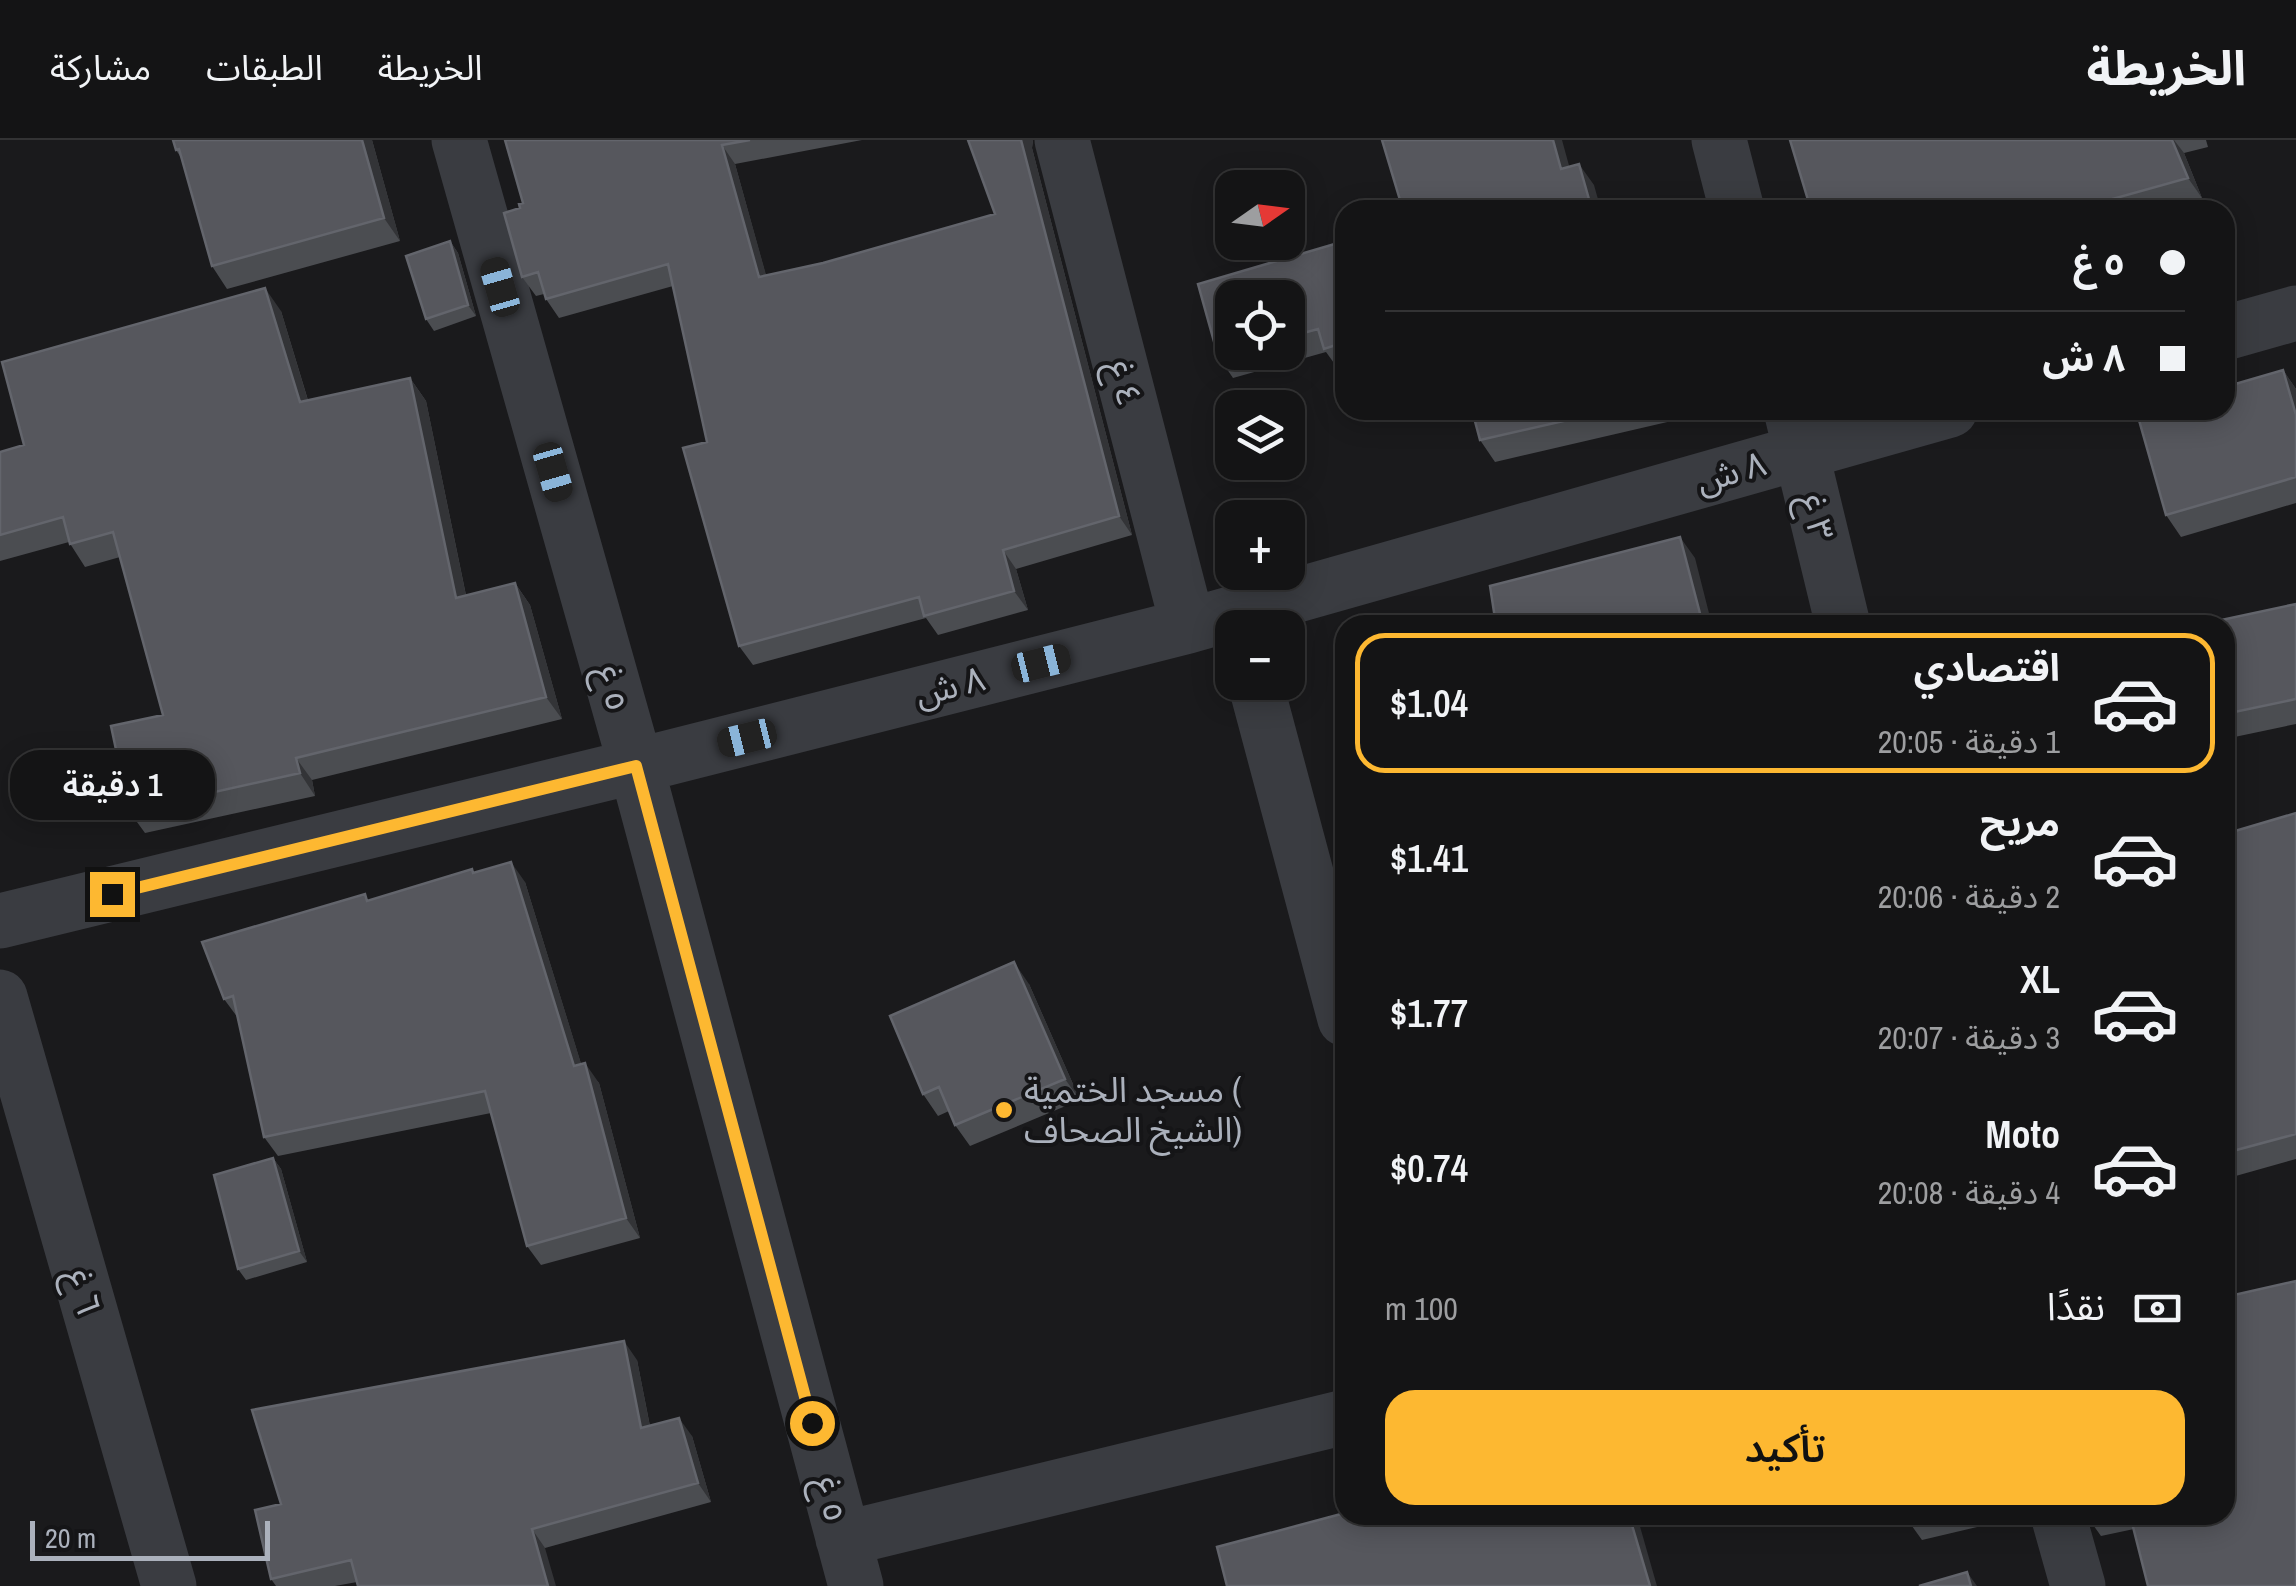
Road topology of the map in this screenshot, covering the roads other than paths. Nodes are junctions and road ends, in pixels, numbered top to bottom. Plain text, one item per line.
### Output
1 (458, 140) edge
2 (1062, 140) edge
3 (1718, 140) edge
4 (1734, 200) edge
5 (2296, 314) edge
6 (2235, 330) edge
7 (1877, 420) edge
8 (1796, 431) edge
9 (1217, 610) edge
10 (1257, 610) edge
11 (1841, 615) edge
12 (1215, 623) edge
13 (1259, 700) edge
14 (636, 766) junction
15 (0, 921) edge
16 (1335, 982) edge
17 (0, 997) edge
18 (9, 1064) edge
19 (1335, 1420) edge
20 (2061, 1525) edge
21 (850, 1562) edge
22 (169, 1586) edge
23 (2078, 1586) edge

1 - 14 street, ٥ غ
2 - 9 street, ٤ غ
3 - 4 street
5 - 6 street
7 - 8 street, ٨ ش
8 - 10 street, ٨ ش
8 - 11 street, ٣ غ
12 - 14 street, ٨ ش
13 - 16 street
14 - 15 street, ٨ ش
14 - 21 street, ٥ غ
17 - 18 street, ٦ غ
18 - 22 street, ٦ غ
19 - 21 street
20 - 23 street

